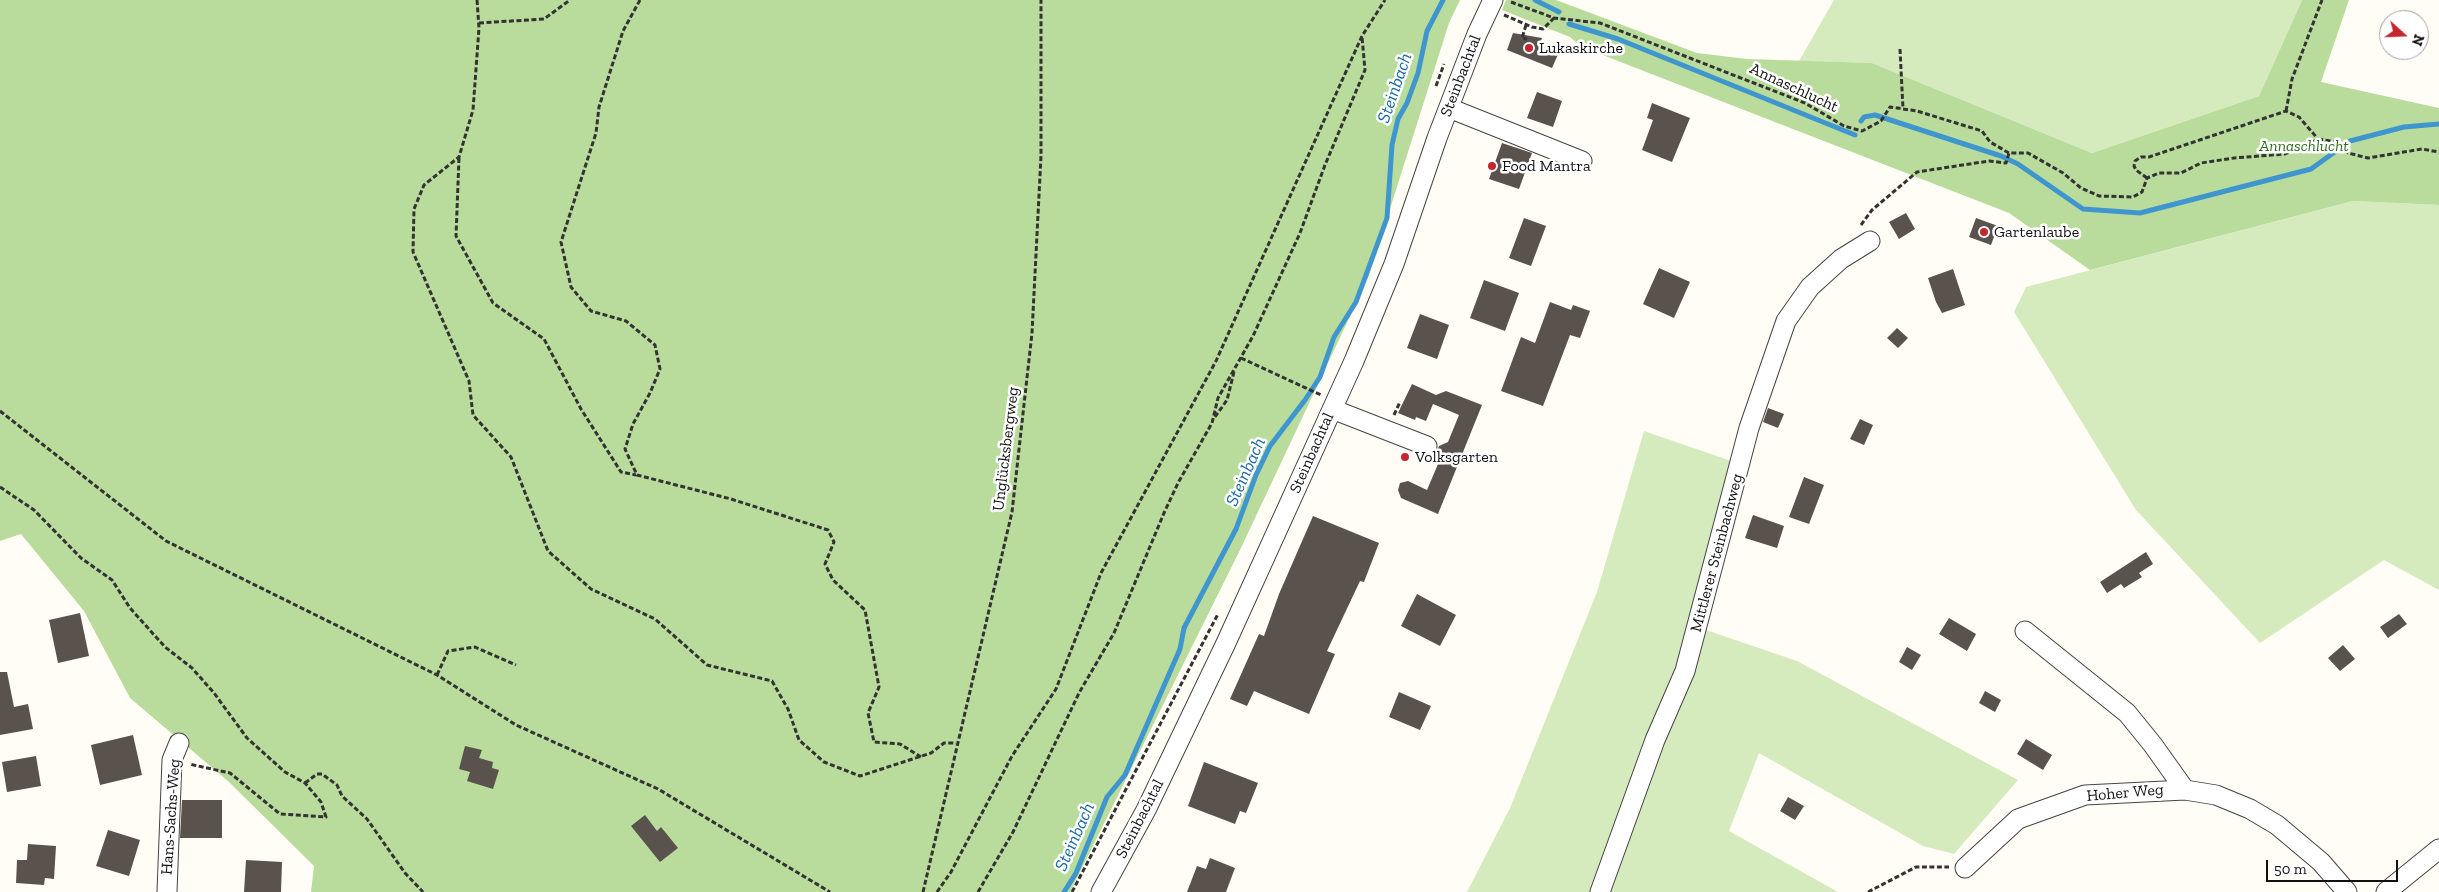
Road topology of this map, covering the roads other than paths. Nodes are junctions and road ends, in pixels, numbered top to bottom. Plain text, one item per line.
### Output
1 (1493, 0) edge
2 (1449, 108) junction
3 (1582, 160) dead end
4 (1863, 235) road end
5 (1332, 409) junction
6 (1427, 446) dead end
7 (2025, 631) dead end
8 (175, 751) road end
9 (2185, 790) junction
10 (2439, 849) edge
11 (1965, 868) road end
12 (167, 892) edge
13 (1101, 892) edge
14 (1600, 892) edge
15 (2347, 892) edge
16 (2386, 892) edge

1 - 2 street, Steinbachtal
2 - 3 street
2 - 5 street, Steinbachtal
4 - 14 street, Mittlerer Steinbachweg
5 - 6 street
5 - 13 street, Steinbachtal
7 - 9 street
8 - 12 street, Hans-Sachs-Weg
9 - 11 street, Hoher Weg
9 - 15 street, Hoher Weg
10 - 16 street

